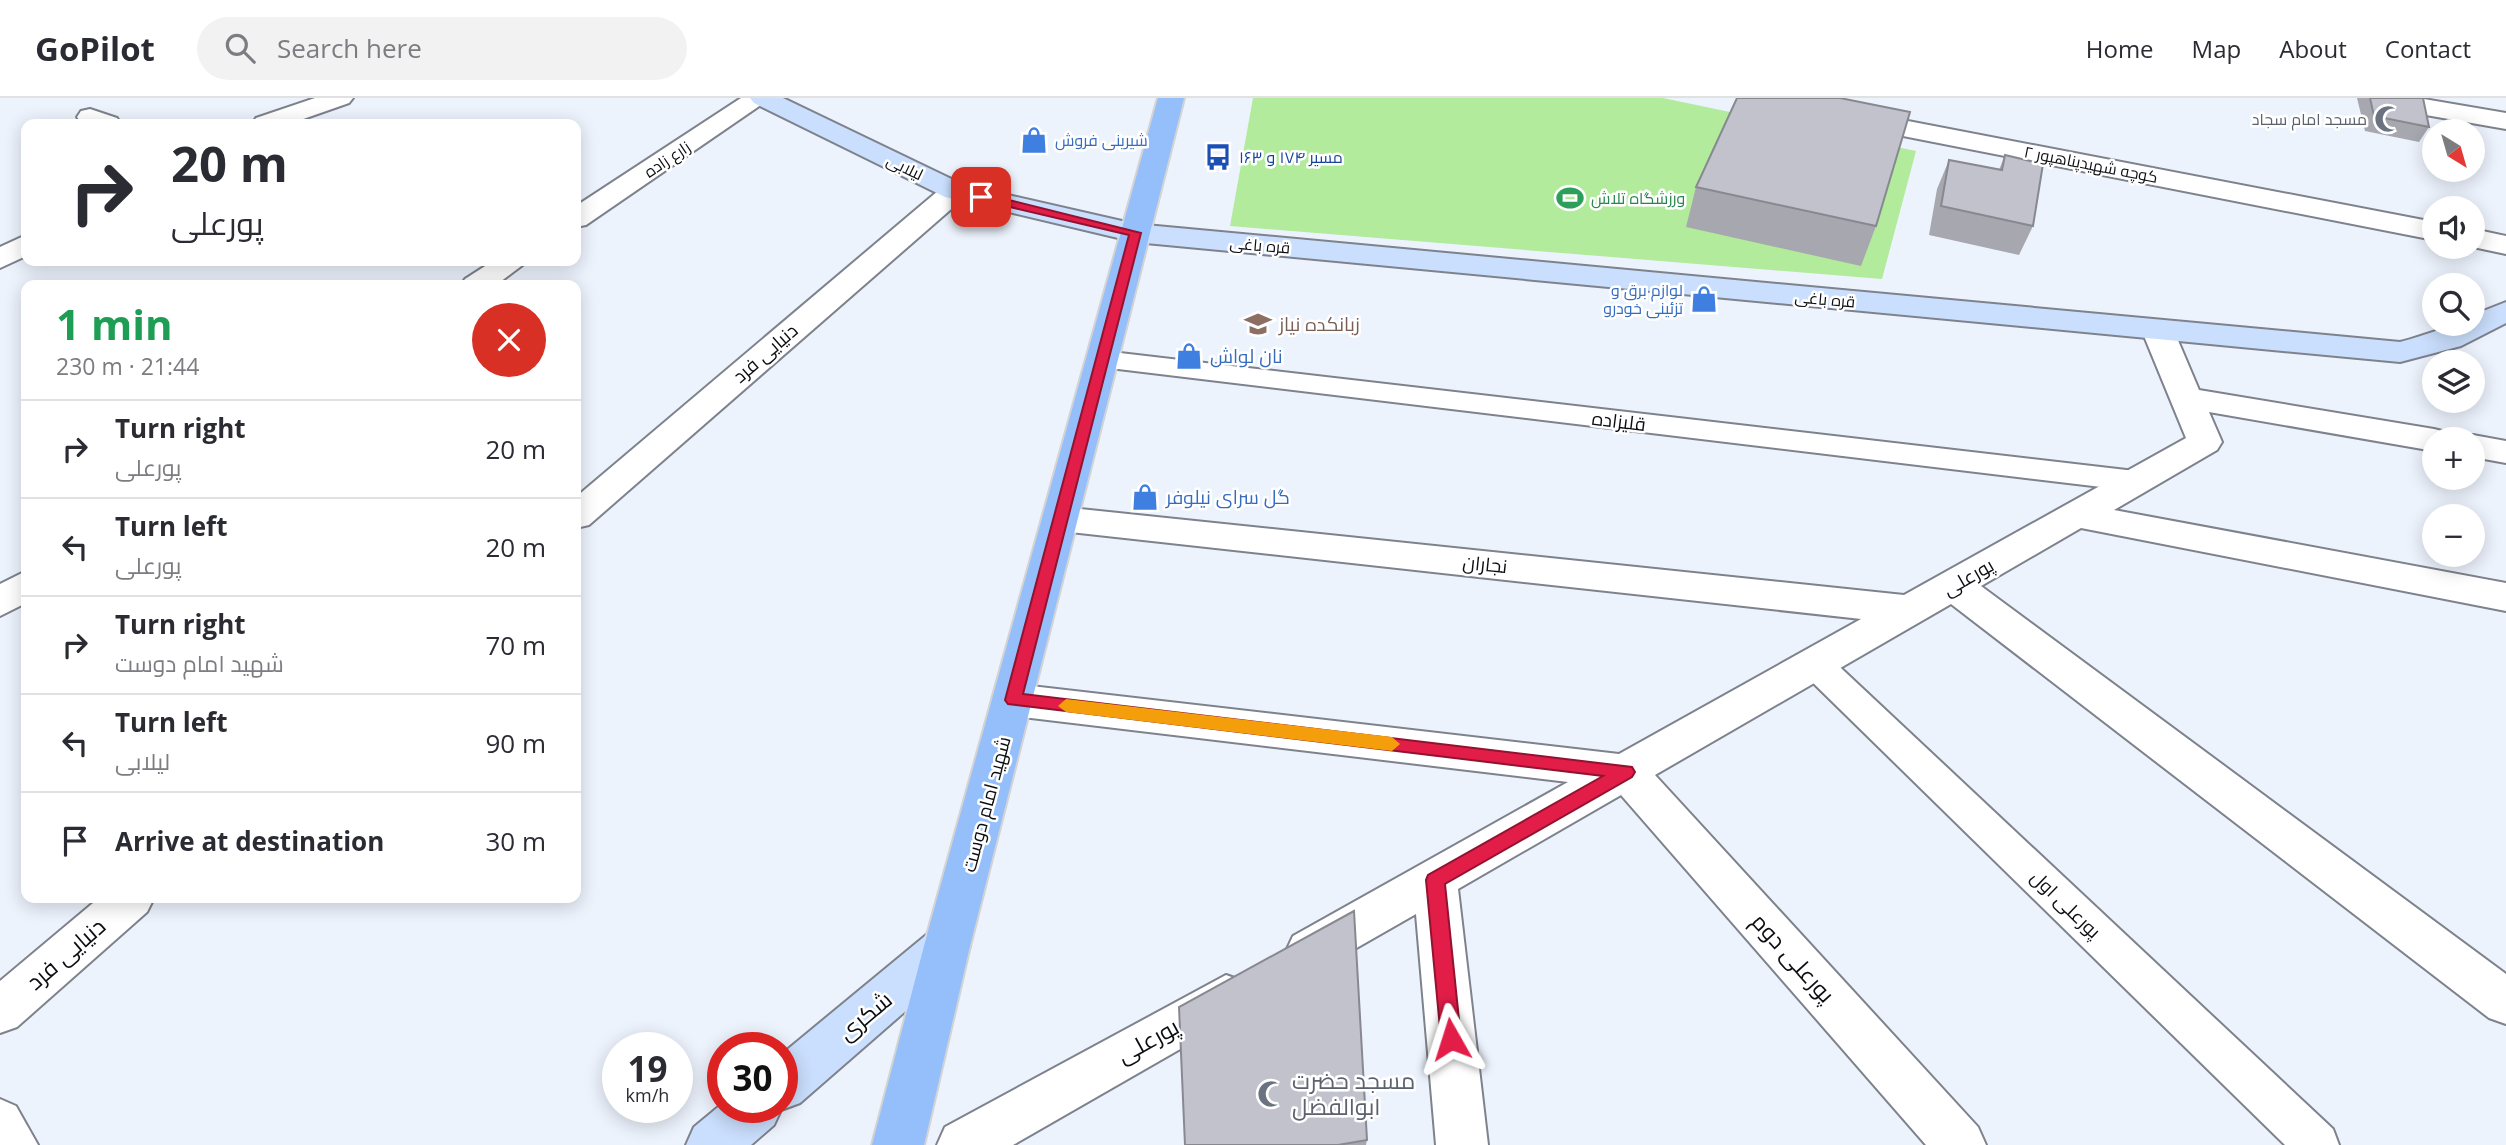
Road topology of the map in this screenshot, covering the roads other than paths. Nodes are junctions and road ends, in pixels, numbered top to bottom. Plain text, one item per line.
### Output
1 (341, 98) edge
2 (758, 98) edge
3 (764, 98) edge
4 (1171, 98) edge
5 (2374, 98) edge
6 (1830, 114) edge
7 (280, 119) edge
8 (2506, 121) edge
9 (955, 191) junction
10 (581, 216) edge
11 (2422, 229) edge
12 (1135, 233) junction
13 (2485, 241) edge
14 (2506, 245) edge
15 (21, 247) edge
16 (0, 259) edge
17 (505, 266) edge
18 (484, 280) edge
19 (2506, 311) edge
20 (2158, 331) junction
21 (1103, 360) junction
22 (2186, 397) junction
23 (2422, 438) edge
24 (2485, 448) edge
25 (2506, 452) edge
26 (2135, 481) junction
27 (581, 512) edge
28 (2076, 515) junction
29 (1061, 519) junction
30 (1953, 585) junction
31 (21, 588) edge
32 (2506, 597) edge
33 (0, 602) edge
34 (1909, 610) junction
35 (1815, 664) junction
36 (1014, 700) junction
37 (1626, 772) junction
38 (1435, 880) junction
39 (125, 903) edge
40 (947, 946) junction
41 (2506, 1002) edge
42 (0, 1011) edge
43 (798, 1072) edge
44 (0, 1121) edge
45 (738, 1123) edge
46 (16, 1145) edge
47 (712, 1145) edge
48 (898, 1145) edge
49 (962, 1145) edge
50 (1462, 1145) edge
51 (1959, 1145) edge
52 (2317, 1145) edge

1 - 7 street
2 - 10 street, زارع زاده
3 - 9 main road, لیلابی
4 - 12 main road, شهید امام دوست
5 - 8 street
6 - 11 street, ۲ کوچه شهیدپناهپور
9 - 12 main road, لیلابی
9 - 27 street, دنیایی فرد
12 - 20 main road, قره باغی
12 - 21 main road, شهید امام دوست
13 - 14 street
15 - 16 street
17 - 18 street
19 - 20 main road, قره باغی
20 - 22 street, پورعلی
21 - 26 lane, قلیزاده
21 - 29 main road, شهید امام دوست
22 - 23 street
22 - 26 street, پورعلی
24 - 25 street
26 - 28 street, پورعلی
28 - 30 street, پورعلی
28 - 32 street
29 - 34 street, نجاران
29 - 36 main road, شهید امام دوست
30 - 34 street, پورعلی
30 - 41 street
31 - 33 street
34 - 35 street, پورعلی
35 - 37 street, پورعلی
35 - 52 lane, پورعلی اول
36 - 37 street
36 - 40 main road, شهید امام دوست
37 - 38 street, پورعلی
37 - 51 street, پورعلی دوم
38 - 49 street, پورعلی
38 - 50 street
39 - 42 street, دنیایی فرد
40 - 43 main road, شکری
40 - 48 main road, شهید امام دوست
44 - 46 lane
45 - 47 main road

